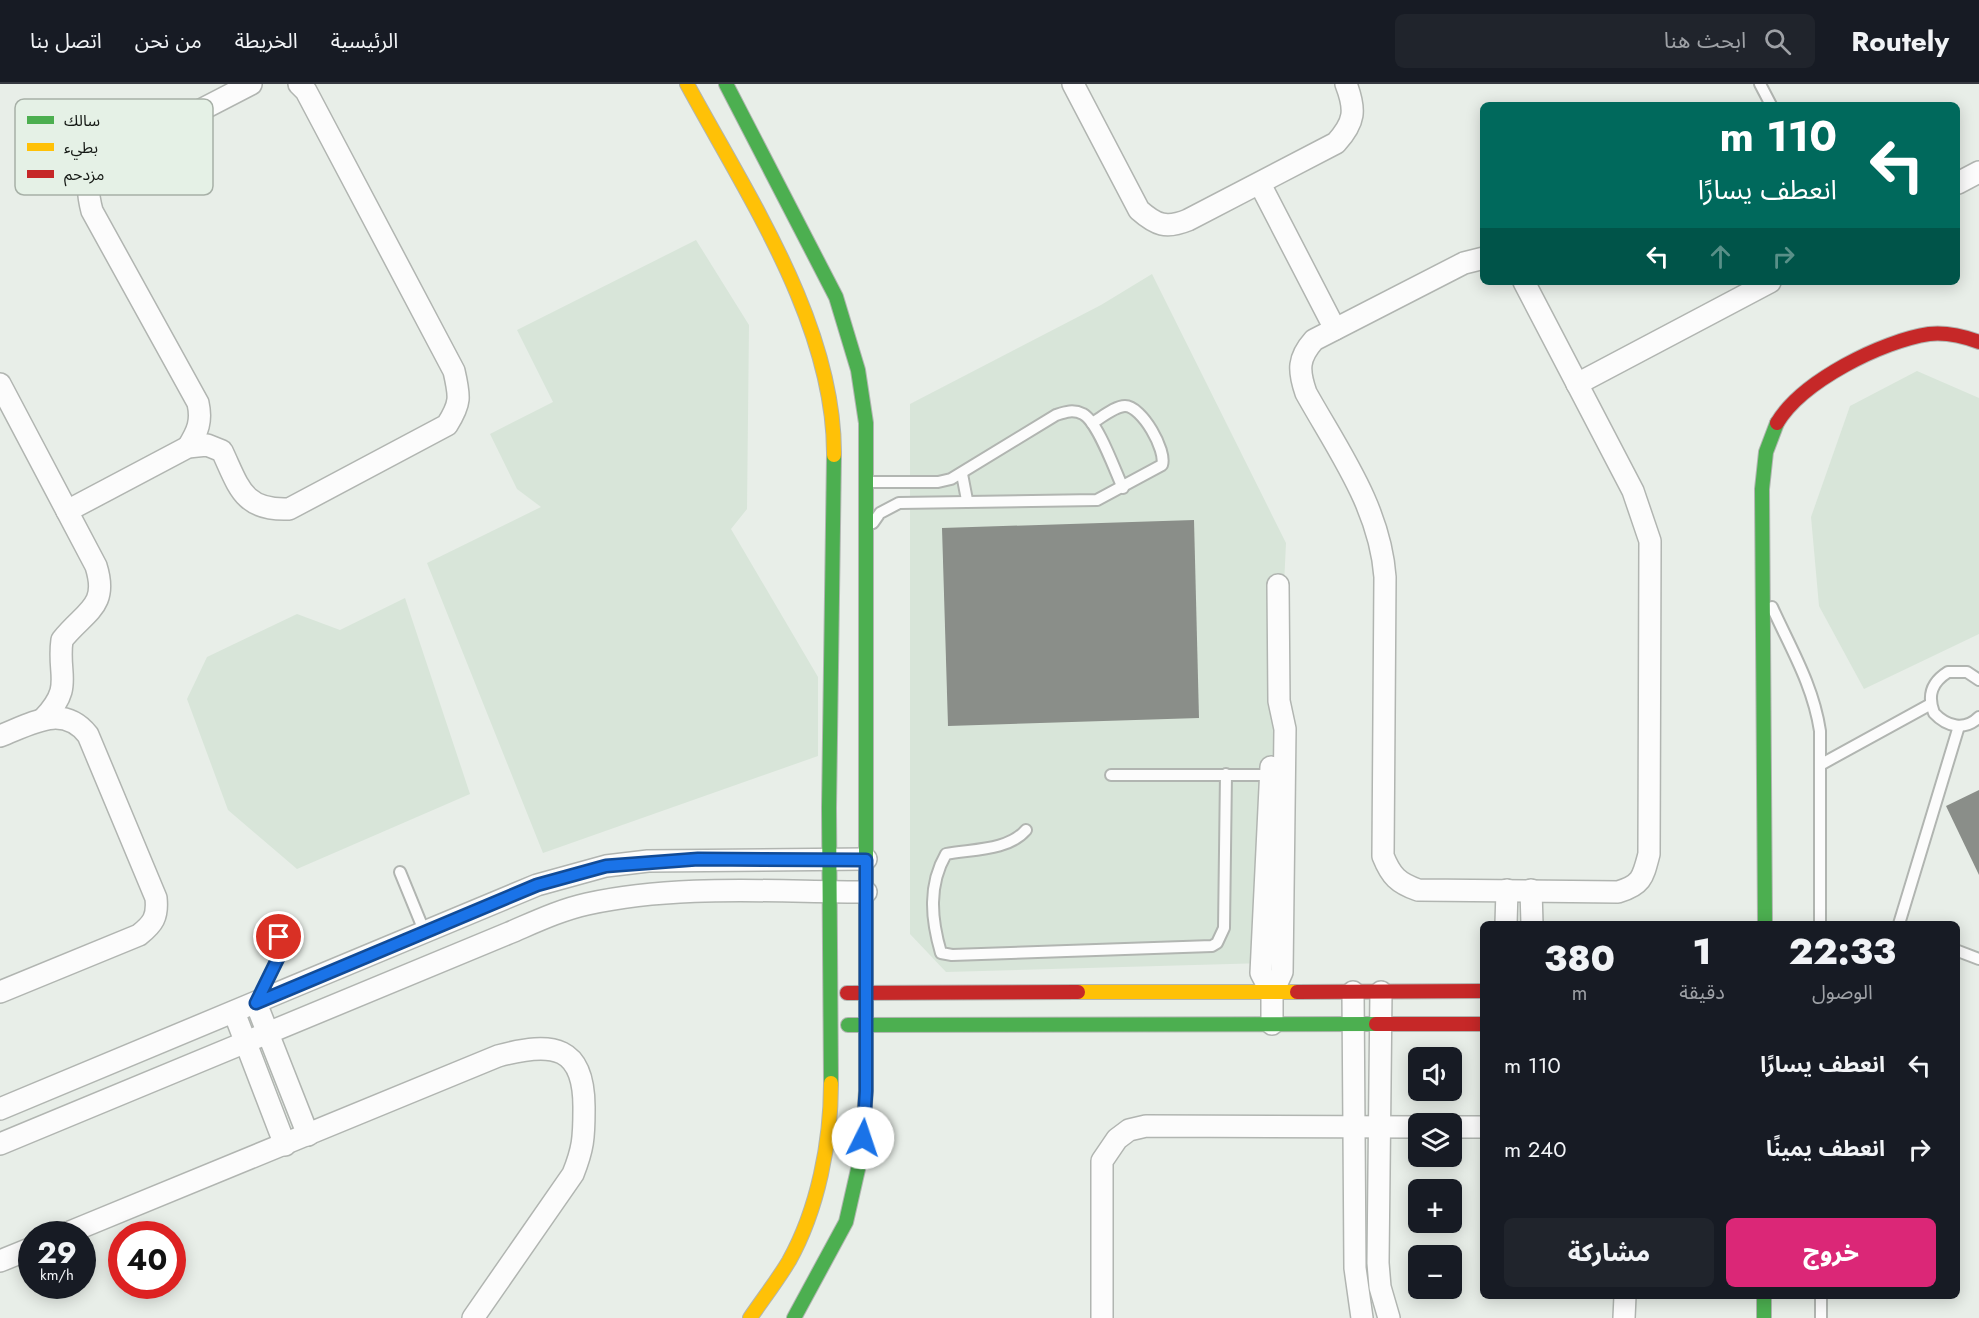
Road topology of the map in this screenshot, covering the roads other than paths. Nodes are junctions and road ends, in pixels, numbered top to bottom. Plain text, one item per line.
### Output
1 (251, 84) edge
2 (299, 84) edge
3 (687, 84) edge
4 (726, 84) edge
5 (1073, 84) edge
6 (1346, 84) edge
7 (1760, 84) edge
8 (1770, 102) edge
9 (213, 104) edge
10 (1979, 172) edge
11 (1960, 182) edge
12 (1260, 184) junction
13 (87, 195) edge
14 (1480, 259) edge
15 (1526, 285) edge
16 (1764, 285) edge
17 (1335, 329) junction
18 (1979, 342) edge
19 (0, 384) edge
20 (1578, 384) junction
21 (1092, 423) junction
22 (188, 447) junction
23 (962, 474) junction
24 (866, 482) junction
25 (1123, 488) junction
26 (967, 500) junction
27 (67, 511) junction
28 (866, 533) junction
29 (1278, 585) dead end
30 (1762, 586) junction
31 (1979, 680) edge
32 (1930, 704) junction
33 (1979, 717) edge
34 (44, 718) junction
35 (1959, 726) junction
36 (0, 736) edge
37 (1820, 765) junction
38 (1226, 774) junction
39 (1111, 775) dead end
40 (1277, 775) junction
41 (1026, 830) dead end
42 (830, 860) junction
43 (866, 860) junction
44 (400, 872) dead end
45 (1507, 890) junction
46 (1531, 890) junction
47 (830, 892) junction
48 (866, 892) junction
49 (1764, 903) junction
50 (1506, 921) edge
51 (1532, 921) edge
52 (1760, 921) edge
53 (1765, 921) edge
54 (1820, 921) edge
55 (1900, 921) edge
56 (274, 925) dead end
57 (425, 933) junction
58 (1960, 952) edge
59 (1979, 959) edge
60 (1480, 991) edge
61 (0, 992) edge
62 (1353, 992) junction
63 (1381, 992) junction
64 (866, 993) junction
65 (831, 994) junction
66 (1272, 994) junction
67 (256, 1003) junction
68 (234, 1012) junction
69 (1272, 1024) junction
70 (1353, 1024) junction
71 (1381, 1024) junction
72 (1480, 1024) edge
73 (831, 1025) junction
74 (866, 1025) junction
75 (268, 1033) junction
76 (245, 1042) junction
77 (0, 1108) edge
78 (1354, 1127) junction
79 (1380, 1127) junction
80 (1408, 1127) edge
81 (1462, 1127) edge
82 (1480, 1127) edge
83 (308, 1135) junction
84 (0, 1144) edge
85 (285, 1144) junction
86 (96, 1221) edge
87 (18, 1254) edge
88 (0, 1261) edge
89 (1625, 1299) edge
90 (1764, 1299) edge
91 (1821, 1299) edge
92 (473, 1318) edge
93 (750, 1318) edge
94 (794, 1318) edge
95 (1102, 1318) edge
96 (1362, 1318) edge
97 (1389, 1318) edge
98 (1624, 1318) edge
99 (1764, 1318) edge
100 (1821, 1318) edge

1 - 9 street
2 - 22 street
3 - 42 street
4 - 24 street
5 - 12 street
6 - 12 street
7 - 8 lane
10 - 11 street
12 - 17 street
13 - 22 street
14 - 17 street
15 - 20 street
16 - 20 street
17 - 45 street
18 - 30 street
19 - 27 street
20 - 46 street
21 - 23 lane
21 - 25 lane
21 - 25 lane
22 - 27 street
23 - 24 lane
23 - 26 lane
24 - 28 street
25 - 26 lane
26 - 28 lane
27 - 34 street
28 - 43 street
29 - 40 street
30 - 37 lane
30 - 49 street
31 - 32 lane
32 - 35 lane
32 - 37 lane
33 - 35 lane
34 - 36 street
34 - 61 street
35 - 55 lane
37 - 54 lane
38 - 39 lane
38 - 40 lane
38 - 41 lane
40 - 66 street
42 - 43 street
42 - 47 street
42 - 57 street
43 - 48 street
44 - 57 lane
45 - 46 street
45 - 50 street
46 - 51 street
47 - 48 street
47 - 65 street
47 - 75 street
48 - 64 street
49 - 52 street
49 - 53 street
56 - 67 lane
57 - 67 street
58 - 59 lane
60 - 63 street
62 - 63 street
62 - 66 street
62 - 70 street
63 - 71 street
64 - 65 street
64 - 66 street
64 - 74 street
65 - 73 street
66 - 69 street
67 - 68 street
67 - 75 street
68 - 76 street
68 - 77 street
69 - 70 street
69 - 74 street
70 - 71 street
70 - 78 street
71 - 72 street
71 - 79 street
73 - 74 street
73 - 93 street
74 - 94 street
75 - 76 street
75 - 83 street
76 - 84 street
76 - 85 street
78 - 79 street
78 - 95 street
78 - 96 street
79 - 80 street
79 - 97 street
81 - 82 street
83 - 85 street
83 - 92 street
85 - 86 street
87 - 88 street
89 - 98 street
90 - 99 street
91 - 100 lane

